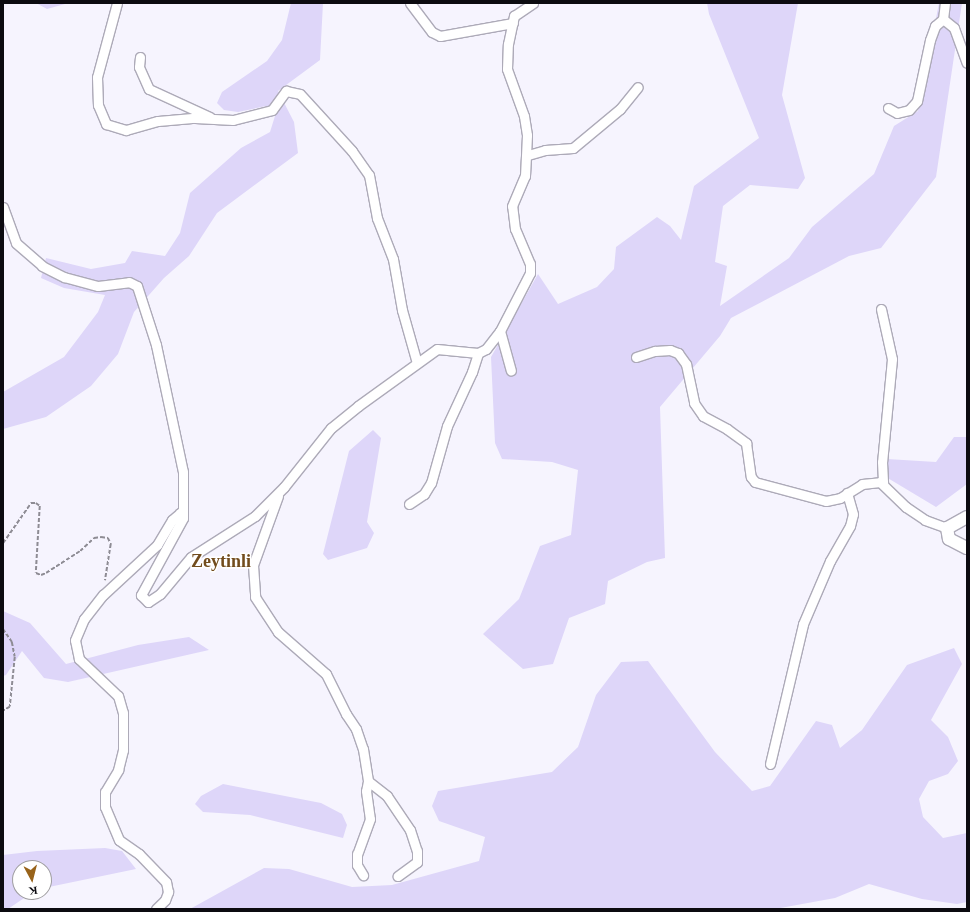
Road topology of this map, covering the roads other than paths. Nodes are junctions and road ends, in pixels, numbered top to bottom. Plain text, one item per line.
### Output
1 (117, 3) edge
2 (410, 3) edge
3 (532, 3) edge
4 (945, 3) edge
5 (943, 19) junction
6 (513, 23) junction
7 (140, 57) dead end
8 (967, 63) edge
9 (638, 87) dead end
10 (888, 108) dead end
11 (213, 119) junction
12 (528, 155) junction
13 (3, 208) edge
14 (881, 309) dead end
15 (500, 331) junction
16 (478, 352) junction
17 (636, 357) dead end
18 (417, 363) junction
19 (511, 371) dead end
20 (883, 484) junction
21 (279, 492) junction
22 (847, 493) junction
23 (410, 504) dead end
24 (183, 513) junction
25 (967, 517) edge
26 (947, 528) junction
27 (967, 548) edge
28 (770, 764) dead end
29 (368, 781) junction
30 (363, 875) dead end
31 (398, 876) dead end
32 (156, 909) edge

1 - 11 street
2 - 6 street
3 - 6 street
4 - 5 street
5 - 8 street
5 - 10 street
6 - 12 street
7 - 11 street
9 - 12 street
11 - 18 street
12 - 15 street
13 - 24 street
14 - 20 street
15 - 16 street
15 - 19 street
16 - 18 street
16 - 23 street
17 - 22 street
18 - 21 street
20 - 22 street
20 - 26 street
21 - 24 street
21 - 29 street
22 - 28 street
24 - 32 street
25 - 26 street
26 - 27 street
29 - 30 street
29 - 31 street

